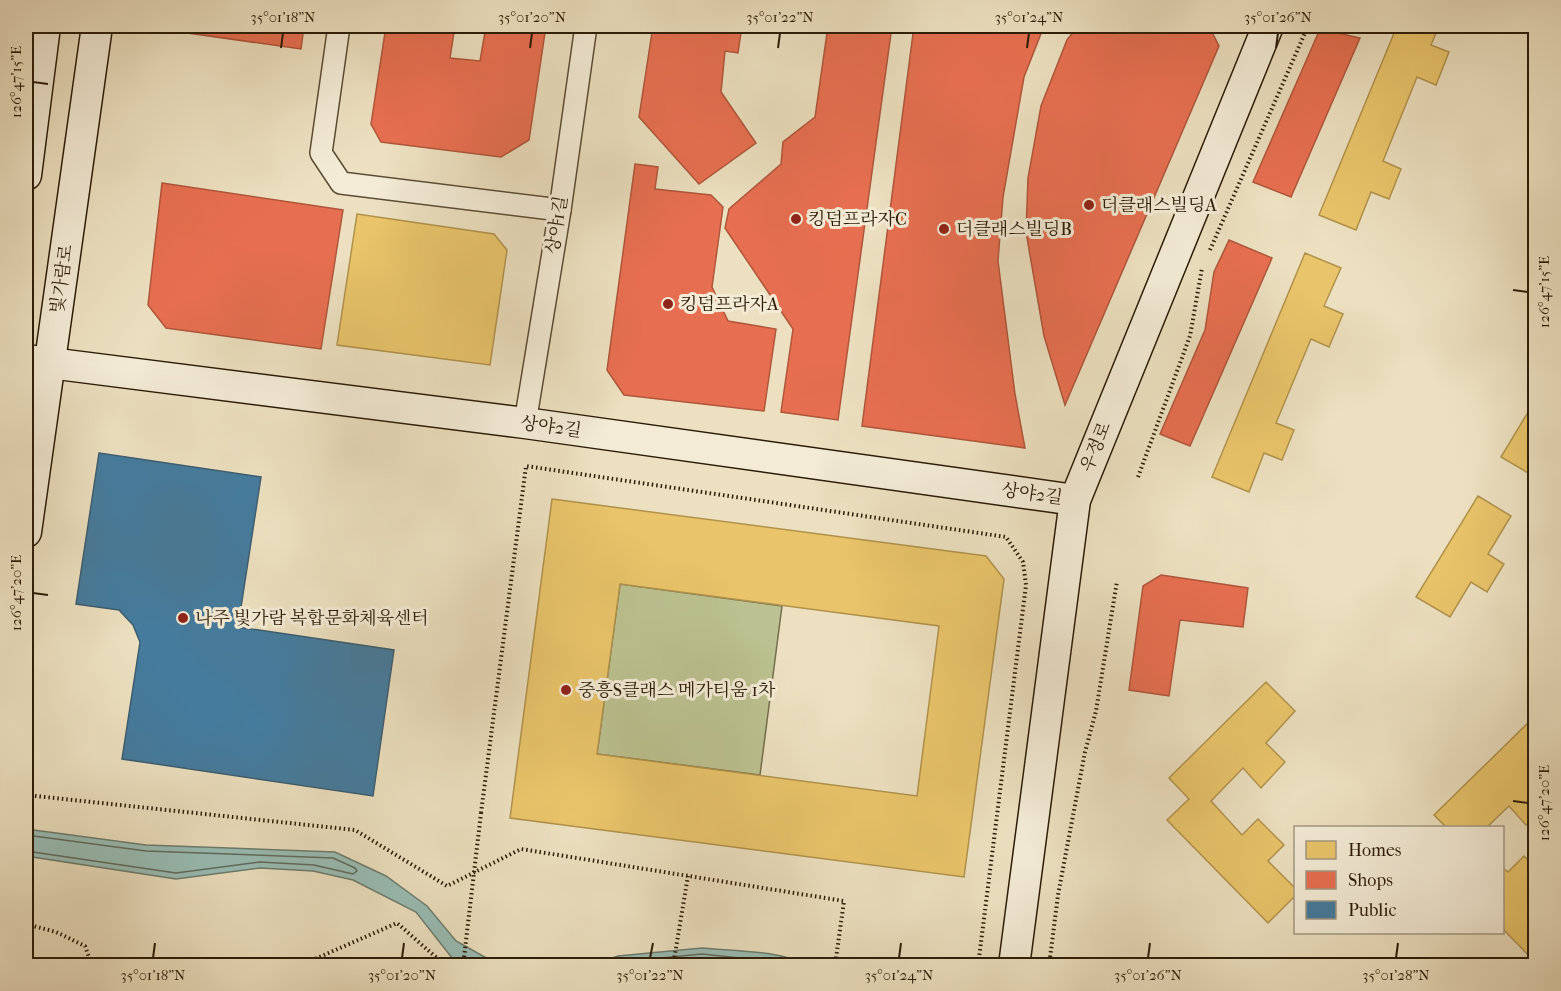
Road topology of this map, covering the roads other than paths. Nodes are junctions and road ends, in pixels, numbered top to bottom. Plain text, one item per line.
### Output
1 (45, 26) edge
2 (97, 26) edge
3 (339, 26) edge
4 (586, 26) edge
5 (1268, 26) edge
6 (26, 175) edge
7 (560, 210) junction
8 (38, 361) edge
9 (525, 423) junction
10 (1075, 500) junction
11 (26, 532) edge
12 (1014, 966) edge

1 - 6 street
2 - 8 street, 빛가람로
3 - 7 street
4 - 7 street, 상야1길
5 - 10 street, 우정로
7 - 9 street, 상야1길
8 - 9 street, 상야2길
8 - 11 street, 빛가람로
9 - 10 street, 상야2길
10 - 12 street, 우정로

